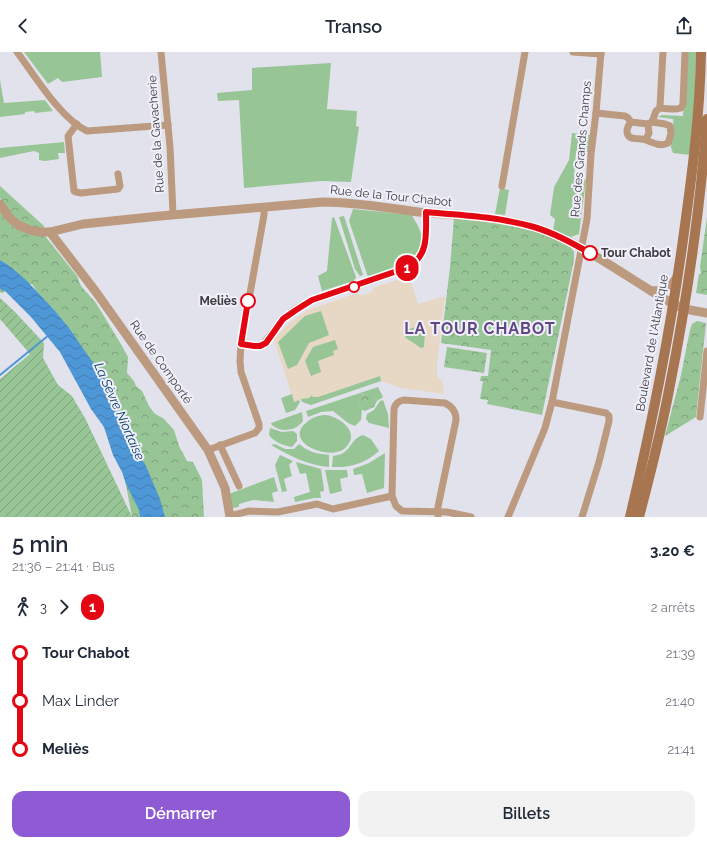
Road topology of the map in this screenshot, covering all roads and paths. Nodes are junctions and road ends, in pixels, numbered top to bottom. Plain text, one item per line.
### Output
1 (17, 52) edge
2 (161, 52) edge
3 (525, 52) edge
4 (573, 52) edge
5 (663, 52) edge
6 (685, 52) edge
7 (701, 52) edge
8 (601, 53) edge
9 (660, 108) junction
10 (596, 113) junction
11 (707, 119) edge
12 (631, 122) junction
13 (650, 123) junction
14 (77, 124) junction
15 (168, 125) junction
16 (646, 139) junction
17 (118, 174) dead end
18 (502, 186) dead end
19 (0, 204) edge
20 (264, 207) junction
21 (426, 212) junction
22 (173, 214) junction
23 (50, 232) junction
24 (581, 248) junction
25 (677, 277) junction
26 (651, 291) junction
27 (673, 304) junction
28 (685, 309) junction
29 (707, 313) edge
30 (241, 344) junction
31 (707, 351) edge
32 (552, 402) junction
33 (700, 417) dead end
34 (220, 444) junction
35 (208, 450) junction
36 (239, 486) dead end
37 (392, 496) junction
38 (438, 515) edge
39 (230, 516) edge
40 (471, 517) edge
41 (508, 517) edge
42 (582, 517) edge
43 (630, 517) edge
44 (639, 517) edge

1 - 14 street
2 - 15 street, Rue de la Gavacherie
3 - 18 street
4 - 8 street
5 - 9 street
6 - 9 street
7 - 25 main road, Boulevard de l'Atlantique
8 - 10 street, Rue des Grands Champs
9 - 13 street
10 - 12 street
10 - 24 street, Rue des Grands Champs
11 - 28 main road, Boulevard de l'Atlantique
12 - 13 street
12 - 16 street
13 - 16 street
13 - 16 street
14 - 15 street
14 - 17 street
15 - 22 street, Rue de la Gavacherie
19 - 23 street, Rue de la Tour Chabot
20 - 21 street, Rue de la Tour Chabot
20 - 22 street, Rue de la Tour Chabot
20 - 30 street
21 - 24 street, Rue de la Tour Chabot
21 - 30 street
22 - 23 street, Rue de la Tour Chabot
23 - 35 street, Rue de Comporté
24 - 26 street, Rue de la Tour Chabot
24 - 32 street, Rue des Grands Champs
25 - 26 street
25 - 27 main road, Boulevard de l'Atlantique
26 - 27 street, Rue de la Tour Chabot
27 - 28 street, Rue de la Tour Chabot
27 - 43 main road, Boulevard de l'Atlantique
28 - 29 street, Rue de la Tour Chabot
28 - 44 main road, Boulevard de l'Atlantique
30 - 34 street
31 - 33 street
32 - 41 street, Rue des Grands Champs
32 - 42 street
34 - 35 street
34 - 36 street
35 - 39 street, Rue de Comporté
37 - 38 street
37 - 38 street
37 - 39 street
38 - 40 street

